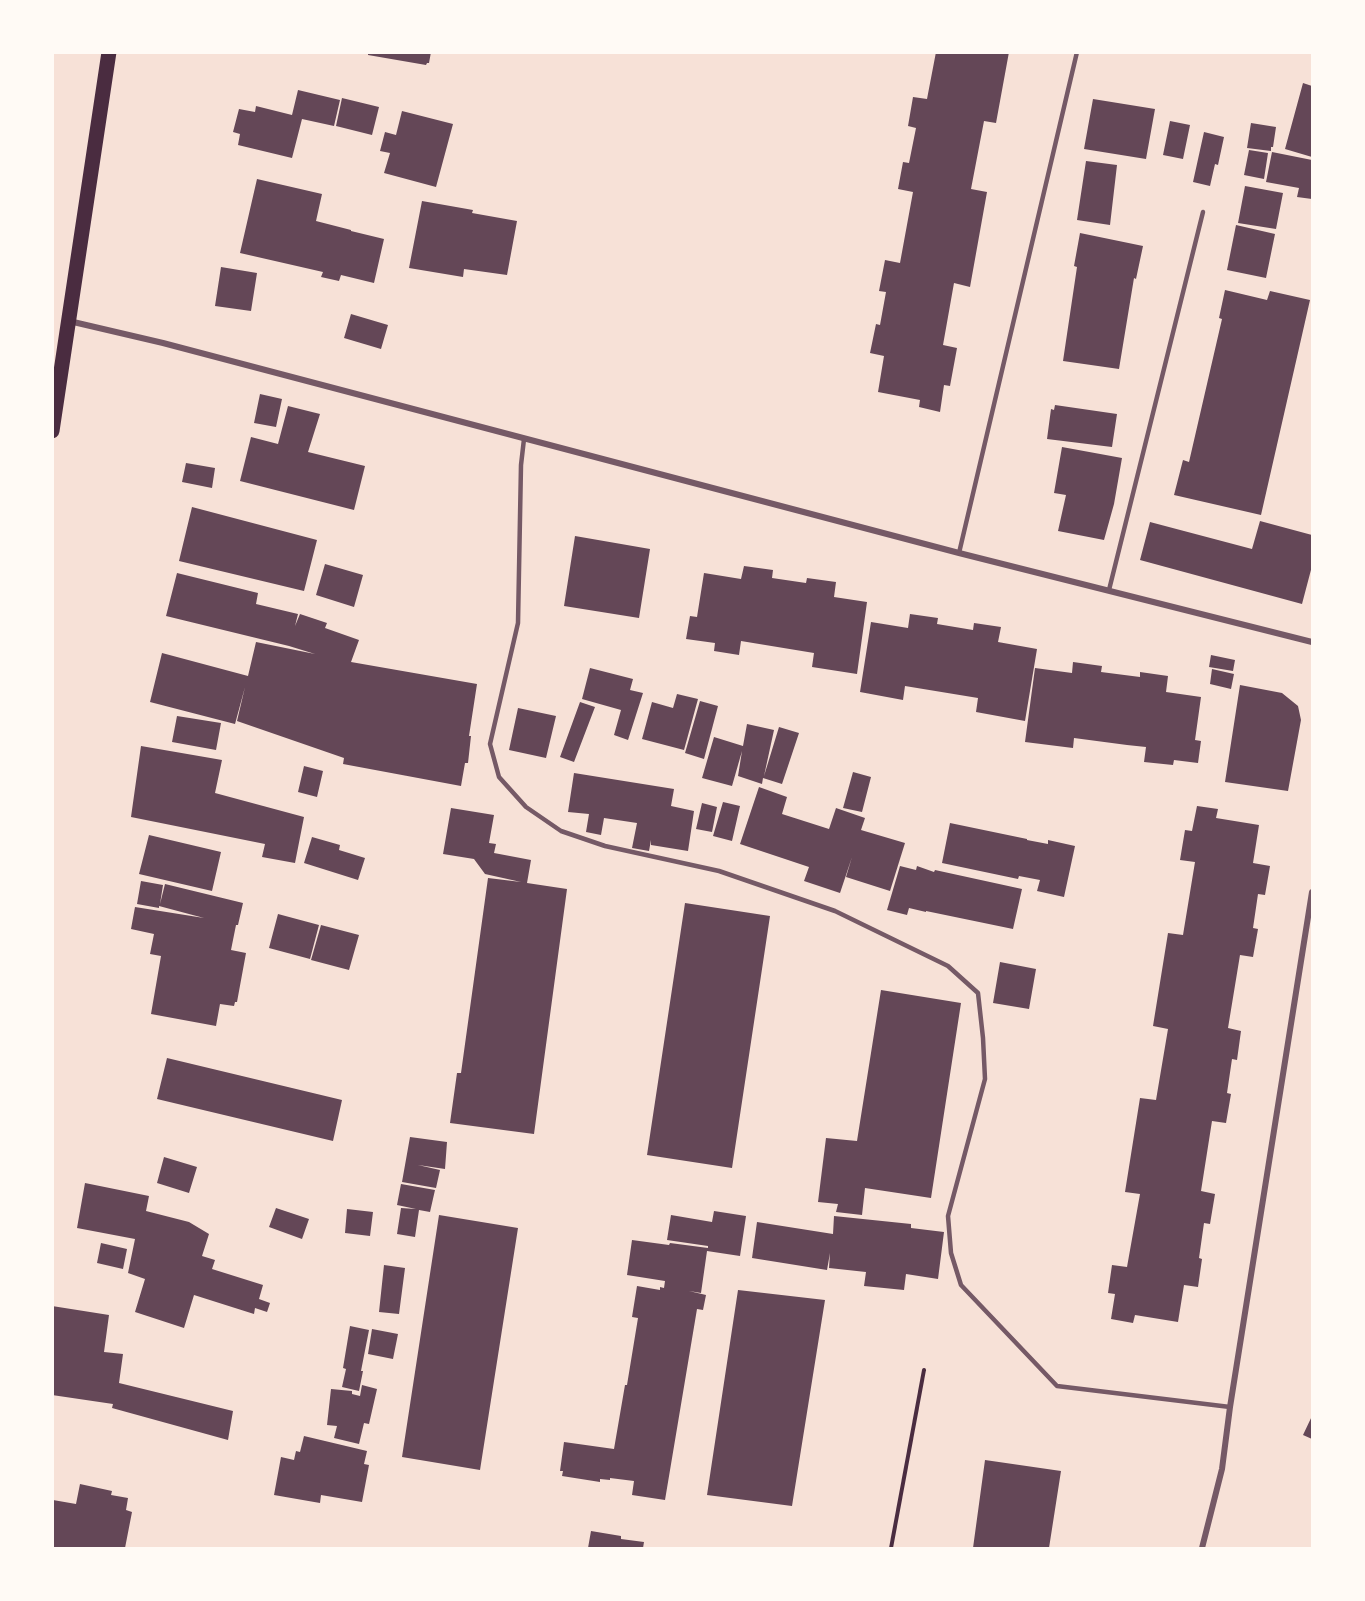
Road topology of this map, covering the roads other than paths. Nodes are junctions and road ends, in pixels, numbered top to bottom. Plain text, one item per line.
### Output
1 (109, 52) edge
2 (1077, 52) edge
3 (1203, 212) dead end
4 (69, 321) junction
5 (52, 431) edge
6 (524, 439) junction
7 (959, 553) junction
8 (1109, 590) junction
9 (1312, 642) edge
10 (1312, 892) edge
11 (1230, 1407) junction
12 (1202, 1548) edge

1 - 4 main road
2 - 7 lane
3 - 8 lane
4 - 5 main road
4 - 6 street
6 - 7 street
6 - 11 lane
7 - 8 street
8 - 9 street
10 - 11 street
11 - 12 street

